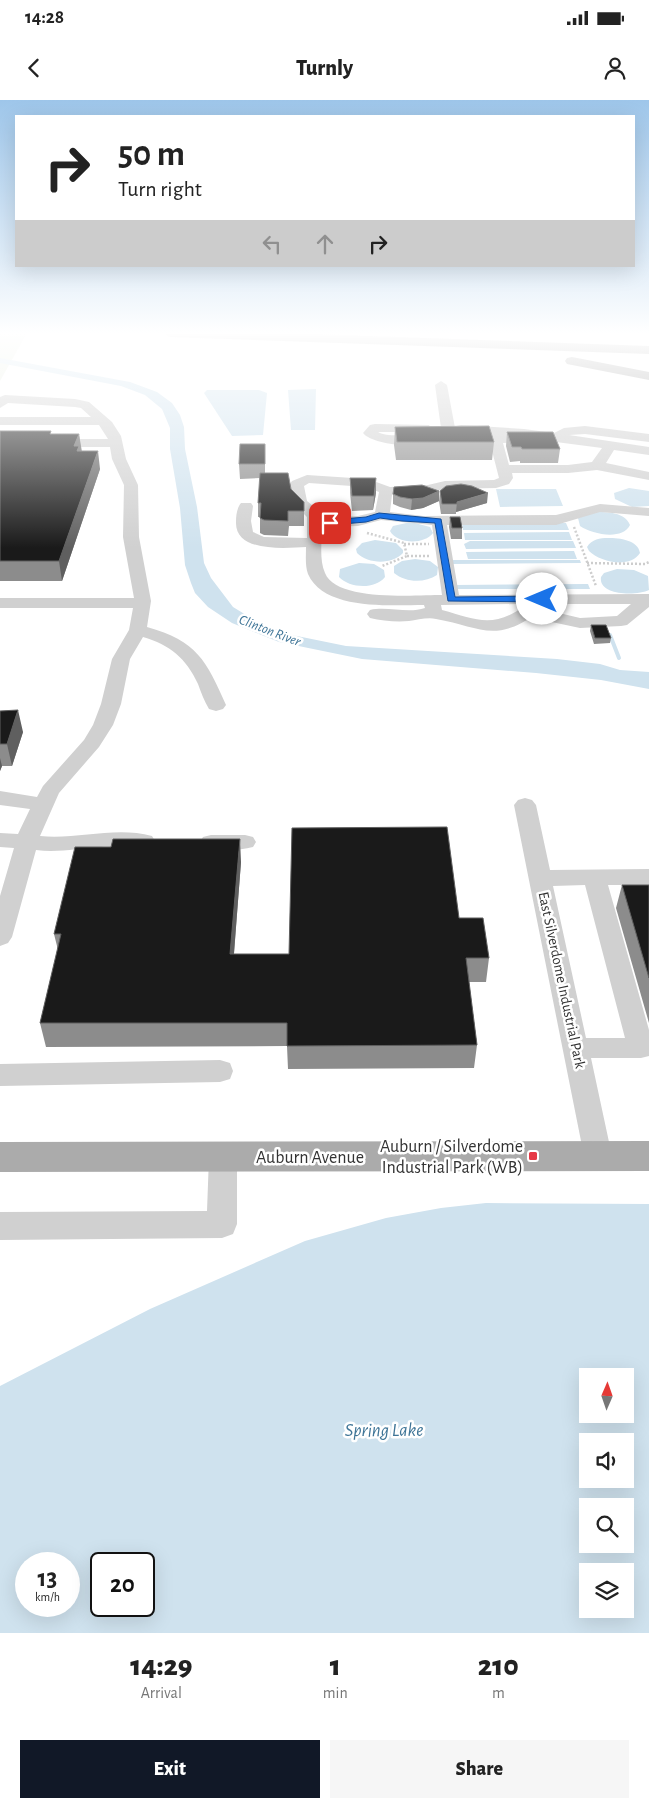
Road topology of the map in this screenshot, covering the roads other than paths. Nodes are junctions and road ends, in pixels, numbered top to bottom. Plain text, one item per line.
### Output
1 (79, 405) edge
2 (444, 405) edge
3 (90, 409) junction
4 (0, 410) edge
5 (0, 421) edge
6 (102, 421) junction
7 (448, 428) junction
8 (0, 431) edge
9 (113, 437) junction
10 (495, 438) junction
11 (556, 438) junction
12 (649, 438) edge
13 (0, 443) edge
14 (610, 446) junction
15 (649, 451) edge
16 (597, 466) junction
17 (504, 469) junction
18 (649, 476) edge
19 (388, 491) junction
20 (246, 506) dead end
21 (649, 512) edge
22 (379, 515) junction
23 (438, 520) junction
24 (315, 523) junction
25 (315, 542) junction
26 (451, 599) junction
27 (648, 599) edge
28 (0, 603) edge
29 (142, 603) junction
30 (529, 603) junction
31 (431, 606) junction
32 (376, 614) dead end
33 (649, 616) edge
34 (621, 620) junction
35 (138, 630) junction
36 (216, 705) dead end
37 (0, 798) edge
38 (42, 804) junction
39 (525, 805) dead end
40 (0, 840) edge
41 (26, 842) junction
42 (245, 842) dead end
43 (649, 876) edge
44 (594, 877) junction
45 (540, 878) junction
46 (1, 930) edge
47 (576, 1048) junction
48 (220, 1071) dead end
49 (0, 1075) edge
50 (598, 1156) junction
51 (649, 1156) edge
52 (0, 1157) edge
53 (224, 1157) junction
54 (0, 1226) edge

1 - 3 street
2 - 7 street
3 - 4 street
3 - 6 street
5 - 6 street
6 - 9 street
7 - 10 street
7 - 11 street
8 - 9 street
9 - 13 street
9 - 29 street
10 - 11 street
10 - 17 street
11 - 12 street
11 - 14 street
14 - 15 street
14 - 16 street
16 - 17 street
16 - 18 street
17 - 19 street
19 - 22 street
19 - 24 street
20 - 25 street
21 - 23 street
22 - 23 street
22 - 24 street
23 - 26 street
24 - 25 street
25 - 31 street
26 - 30 street
26 - 31 street
27 - 30 street
27 - 34 street
28 - 29 street
29 - 35 street
30 - 31 street
30 - 34 street
31 - 32 street
33 - 34 street
35 - 36 street
35 - 38 street
37 - 38 street
38 - 41 street
39 - 45 street, East Silverdome Industrial Park
40 - 41 street
41 - 42 street
41 - 46 street
43 - 44 street
44 - 45 street
44 - 47 street
45 - 47 street, East Silverdome Industrial Park
47 - 50 street, East Silverdome Industrial Park
48 - 49 street
50 - 51 main road, Auburn Avenue
50 - 53 main road, Auburn Avenue
52 - 53 main road, Auburn Avenue
53 - 54 street

